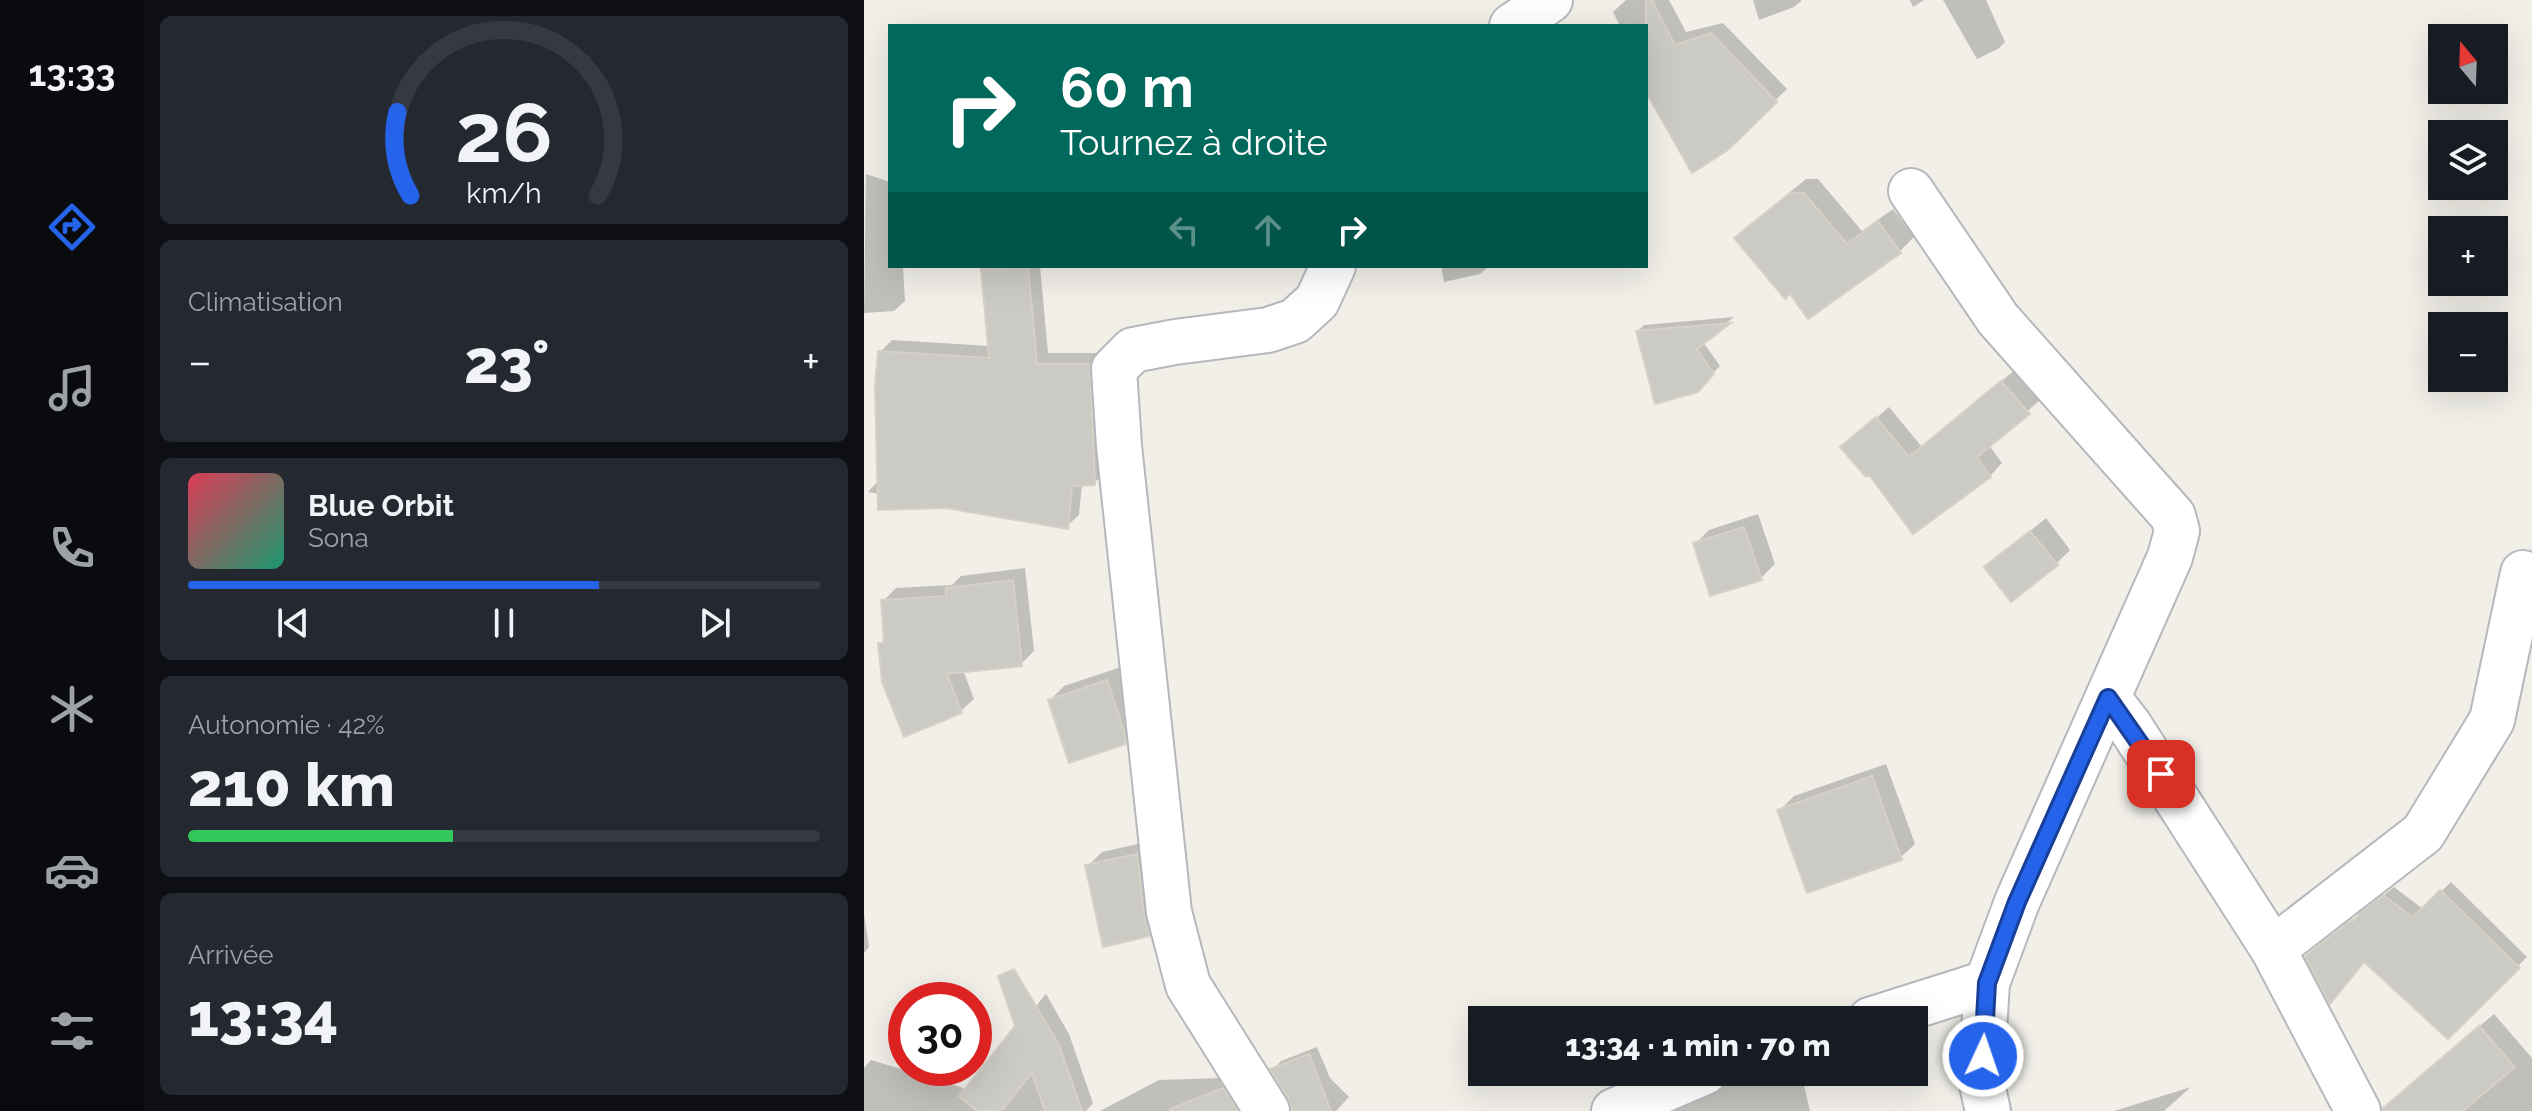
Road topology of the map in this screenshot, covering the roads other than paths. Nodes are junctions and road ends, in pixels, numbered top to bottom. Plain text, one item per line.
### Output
1 (1550, 0) edge
2 (1515, 24) edge
3 (1911, 191) dead end
4 (1332, 268) edge
5 (2523, 573) dead end
6 (2108, 698) junction
7 (2273, 949) junction
8 (1987, 983) junction
9 (1914, 1006) edge
10 (1672, 1086) edge
11 (1267, 1111) edge
12 (1614, 1111) edge
13 (1988, 1111) edge
14 (2358, 1111) edge

1 - 2 street
3 - 6 street
4 - 11 street
5 - 7 street
6 - 7 street
6 - 8 street
7 - 14 street
8 - 9 street
8 - 13 street
10 - 12 street

